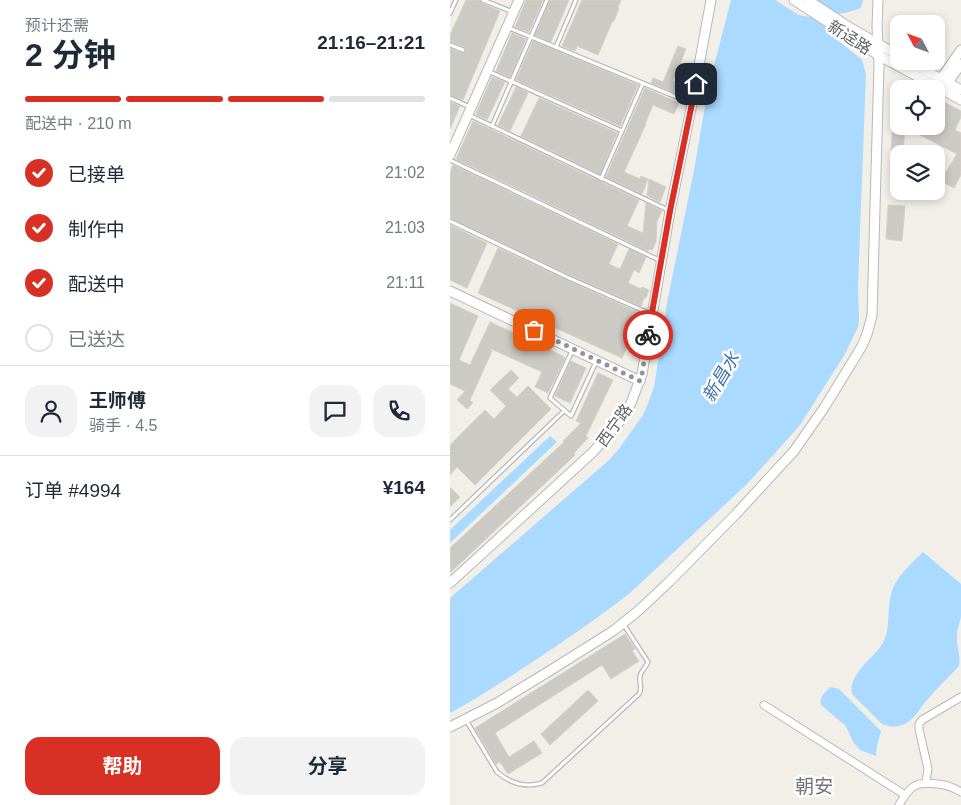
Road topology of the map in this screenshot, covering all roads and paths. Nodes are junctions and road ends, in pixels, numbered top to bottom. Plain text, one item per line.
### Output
1 (456, 0) edge
2 (483, 0) edge
3 (519, 0) edge
4 (547, 0) edge
5 (576, 0) edge
6 (711, 0) edge
7 (794, 0) edge
8 (878, 0) edge
9 (808, 3) edge
10 (513, 12) junction
11 (450, 13) edge
12 (841, 26) junction
13 (507, 27) junction
14 (532, 37) junction
15 (878, 44) junction
16 (450, 45) edge
17 (556, 48) junction
18 (463, 50) dead end
19 (961, 50) edge
20 (890, 51) edge
21 (878, 55) junction
22 (961, 64) edge
23 (920, 70) edge
24 (488, 71) junction
25 (930, 80) edge
26 (934, 80) edge
27 (944, 80) edge
28 (945, 81) edge
29 (512, 82) junction
30 (643, 83) junction
31 (945, 86) edge
32 (945, 88) edge
33 (961, 90) edge
34 (450, 98) edge
35 (961, 100) edge
36 (692, 104) junction
37 (470, 111) junction
38 (492, 126) junction
39 (622, 131) junction
40 (450, 155) edge
41 (450, 160) edge
42 (601, 179) junction
43 (670, 211) junction
44 (450, 221) edge
45 (661, 261) junction
46 (450, 292) edge
47 (652, 314) junction
48 (573, 349) junction
49 (597, 360) junction
50 (640, 381) junction
51 (564, 410) junction
52 (450, 520) edge
53 (450, 584) edge
54 (623, 623) junction
55 (961, 697) edge
56 (764, 705) dead end
57 (465, 719) junction
58 (450, 727) edge
59 (926, 782) junction
60 (961, 792) edge
61 (905, 795) junction
62 (899, 805) edge

1 - 11 lane
2 - 10 lane
3 - 10 street
4 - 14 lane
5 - 17 lane
6 - 36 street, 西宁路
7 - 9 street, 新迳路
8 - 15 street
9 - 12 street, 新迳路
10 - 13 street
12 - 15 street, 新迳路
12 - 21 street, 新迳路
13 - 14 lane
13 - 24 street
14 - 17 lane
14 - 29 lane
15 - 20 street, 新迳路
15 - 21 street
16 - 18 lane
17 - 30 lane
19 - 27 street
21 - 25 street, 新迳路
21 - 54 street
22 - 28 street
23 - 26 street, 新迳路
24 - 29 lane
24 - 37 street
29 - 38 lane
29 - 39 lane
30 - 36 lane
30 - 39 lane
31 - 33 street, 新迳路
32 - 35 street, 新迳路
34 - 37 lane
36 - 43 street, 西宁路
37 - 38 lane
37 - 40 street
38 - 42 lane
39 - 42 lane
41 - 45 lane
42 - 43 lane
43 - 45 street, 西宁路
44 - 47 lane
45 - 47 street, 西宁路
46 - 48 street
47 - 50 street, 西宁路
48 - 49 street
48 - 51 lane
49 - 50 street
49 - 51 lane
50 - 53 street, 西宁路
51 - 52 lane
54 - 57 street
54 - 57 lane
55 - 59 street
56 - 61 street
57 - 58 street
59 - 60 street
59 - 61 street
61 - 62 street

